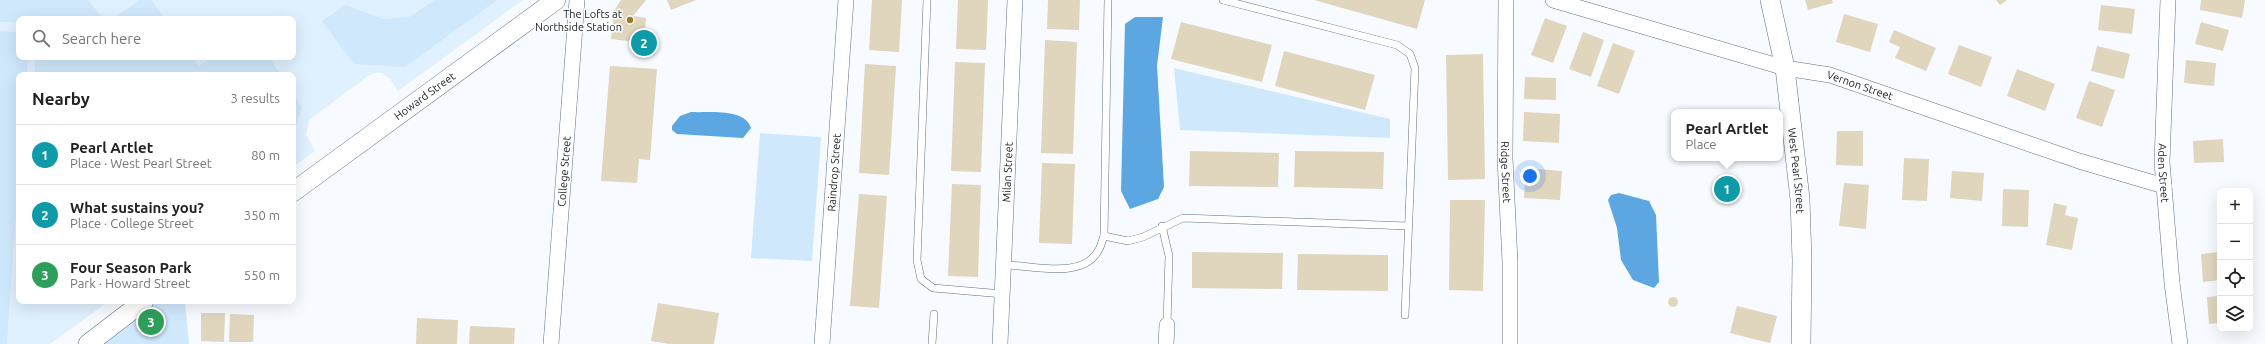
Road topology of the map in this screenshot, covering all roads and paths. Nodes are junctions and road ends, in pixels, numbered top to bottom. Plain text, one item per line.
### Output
1 (556, 0) edge
2 (577, 0) edge
3 (846, 0) edge
4 (928, 0) edge
5 (1015, 0) edge
6 (1108, 0) edge
7 (1223, 0) edge
8 (1506, 0) edge
9 (1553, 0) edge
10 (1770, 0) edge
11 (2168, 0) edge
12 (1785, 68) junction
13 (2164, 186) junction
14 (296, 190) edge
15 (1162, 226) junction
16 (1408, 226) junction
17 (1104, 236) junction
18 (1005, 265) junction
19 (1003, 294) junction
20 (140, 304) edge
21 (934, 314) dead end
22 (1405, 315) dead end
23 (1167, 325) joint
24 (88, 344) edge
25 (551, 344) edge
26 (822, 344) edge
27 (932, 344) edge
28 (1000, 344) edge
29 (1166, 344) edge
30 (1510, 344) edge
31 (1801, 344) edge
32 (2180, 344) edge

1 - 14 street, Howard Street
2 - 25 street, College Street
3 - 26 street, Raindrop Street
4 - 19 lane
5 - 18 street, Milan Street
6 - 17 lane
7 - 16 lane
8 - 30 street, Ridge Street
9 - 12 street, Vernon Street
10 - 12 street, West Pearl Street
11 - 13 street, Aden Street
12 - 13 street, Vernon Street
12 - 31 street, West Pearl Street
13 - 32 street, Aden Street
15 - 16 lane
15 - 17 lane
15 - 23 lane
16 - 22 lane
17 - 18 lane
18 - 19 street, Milan Street
19 - 28 street, Milan Street
20 - 24 street
21 - 27 lane
23 - 29 street

